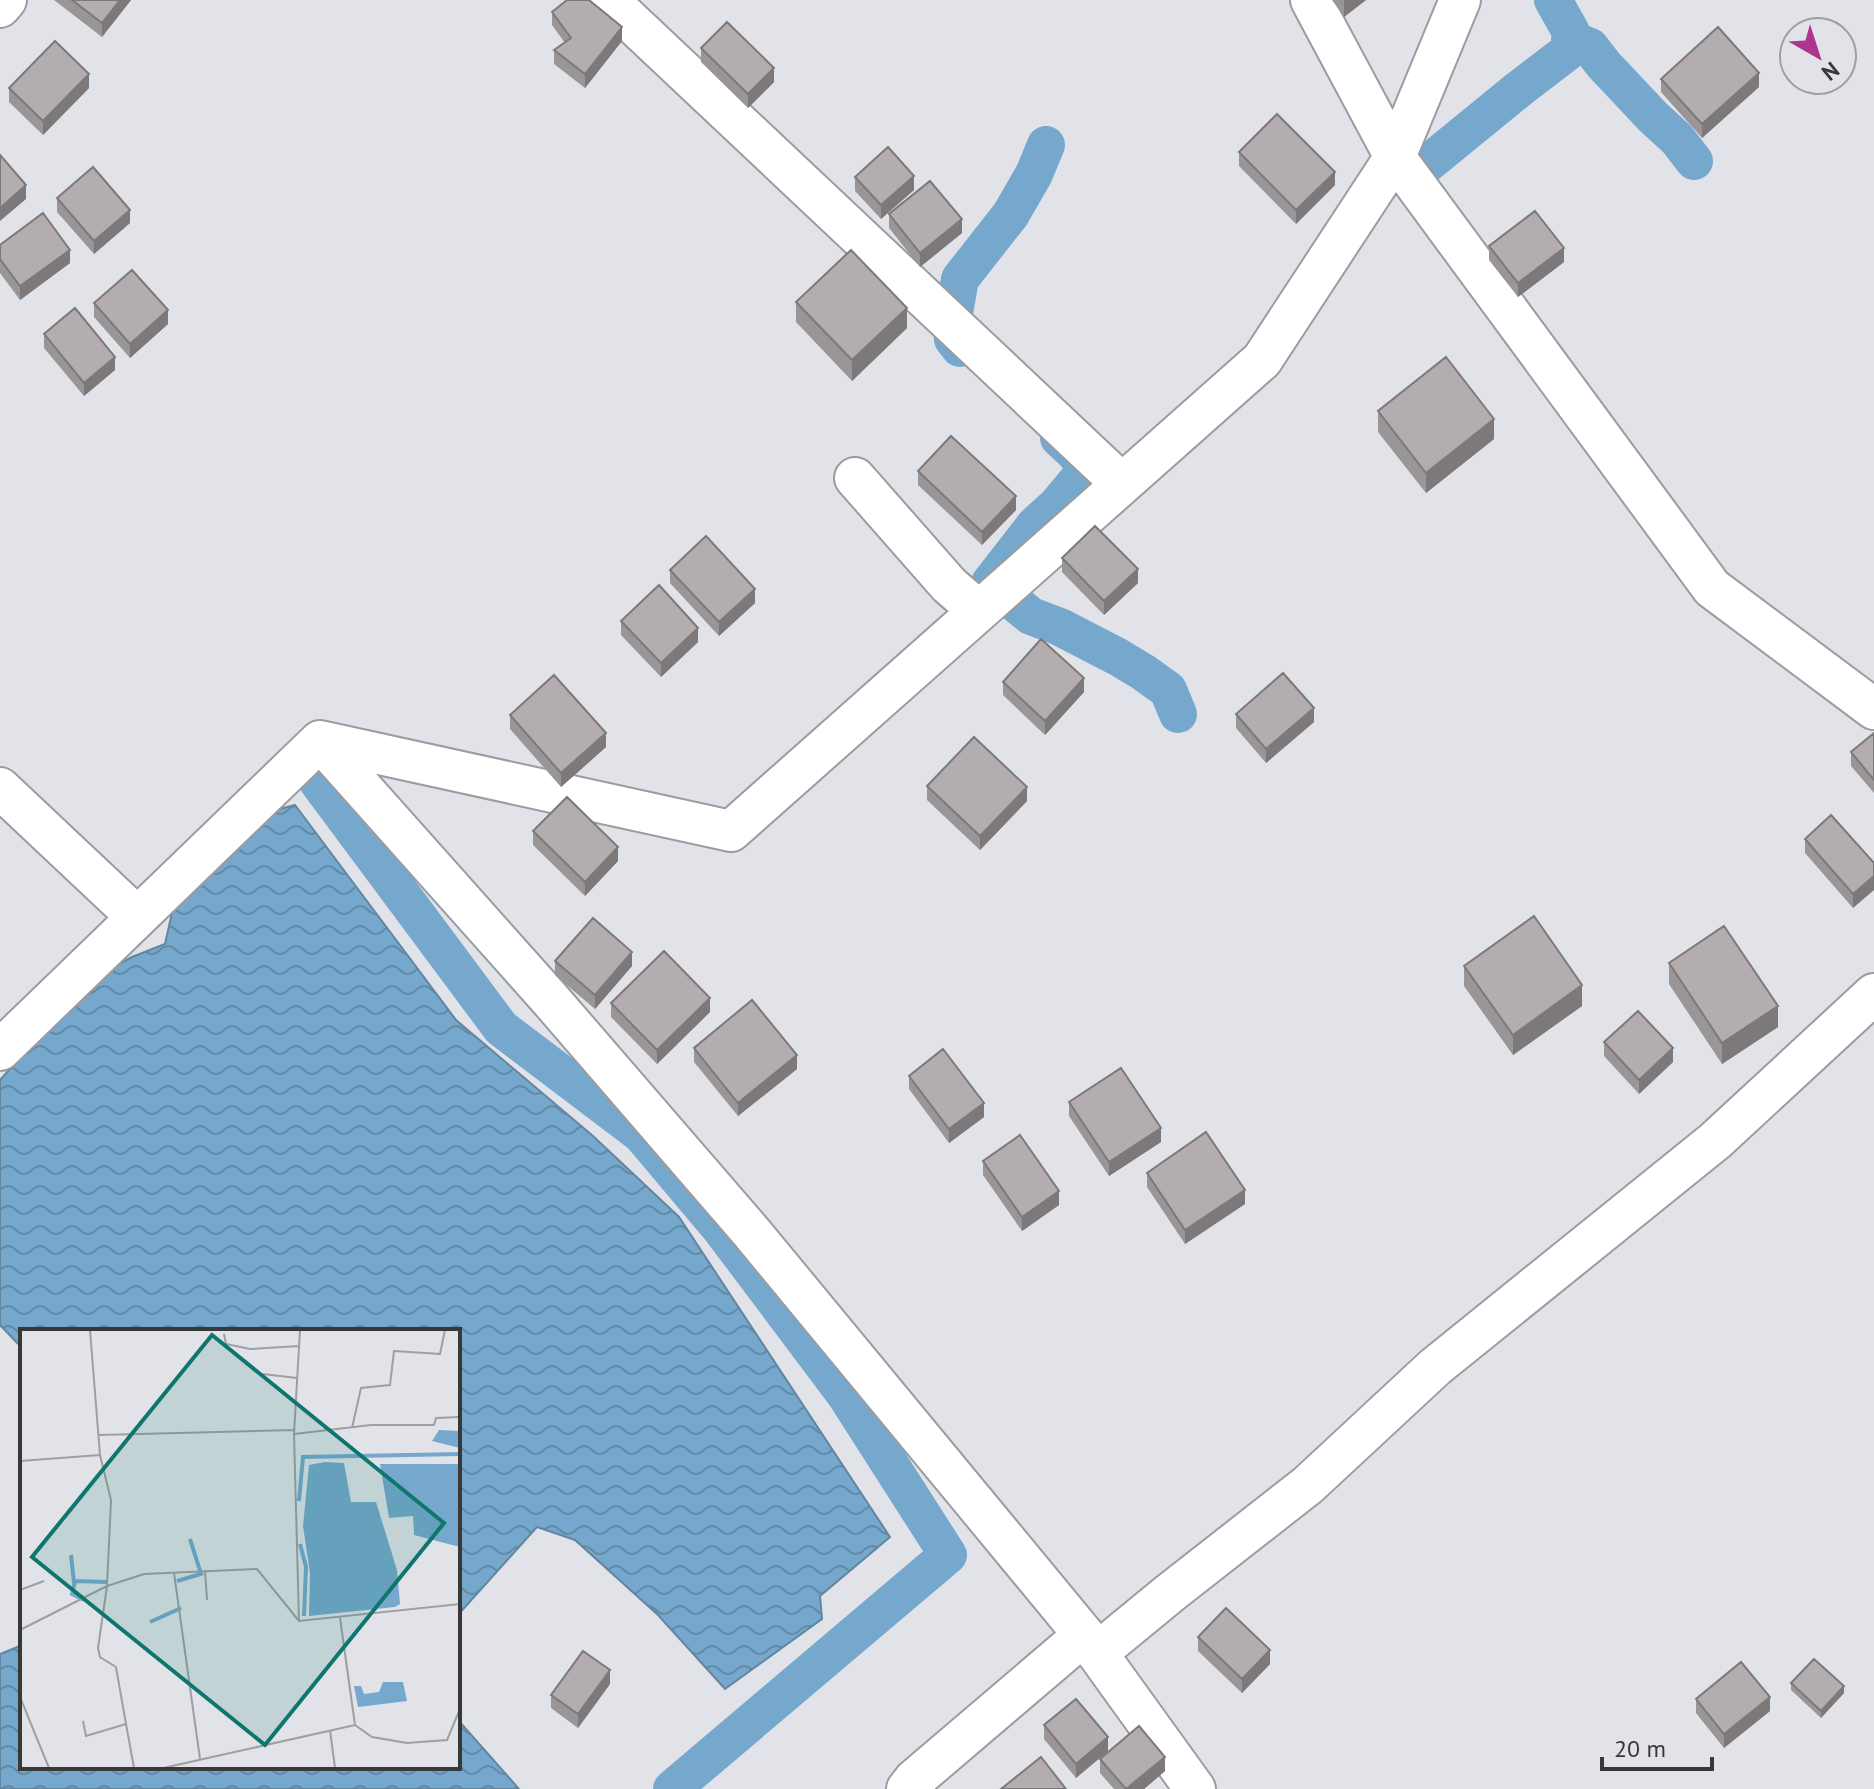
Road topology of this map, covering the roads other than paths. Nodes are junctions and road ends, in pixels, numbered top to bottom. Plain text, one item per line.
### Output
1 (6, 0) edge
2 (608, 0) edge
3 (1311, 0) edge
4 (1459, 3) edge
5 (0, 7) edge
6 (1395, 157) junction
7 (855, 478) dead end
8 (1122, 484) junction
9 (994, 598) junction
10 (1874, 709) edge
11 (320, 741) junction
12 (0, 788) edge
13 (137, 917) junction
14 (1874, 994) edge
15 (0, 1050) edge
16 (1090, 1644) junction
17 (907, 1789) edge
18 (1195, 1789) edge

1 - 5 street
2 - 8 street
3 - 6 street
4 - 6 street
6 - 8 street
6 - 10 street
7 - 9 street
8 - 9 street
9 - 11 street
11 - 13 street
11 - 16 street
12 - 13 street
13 - 15 street
14 - 16 street
16 - 17 street
16 - 18 street

